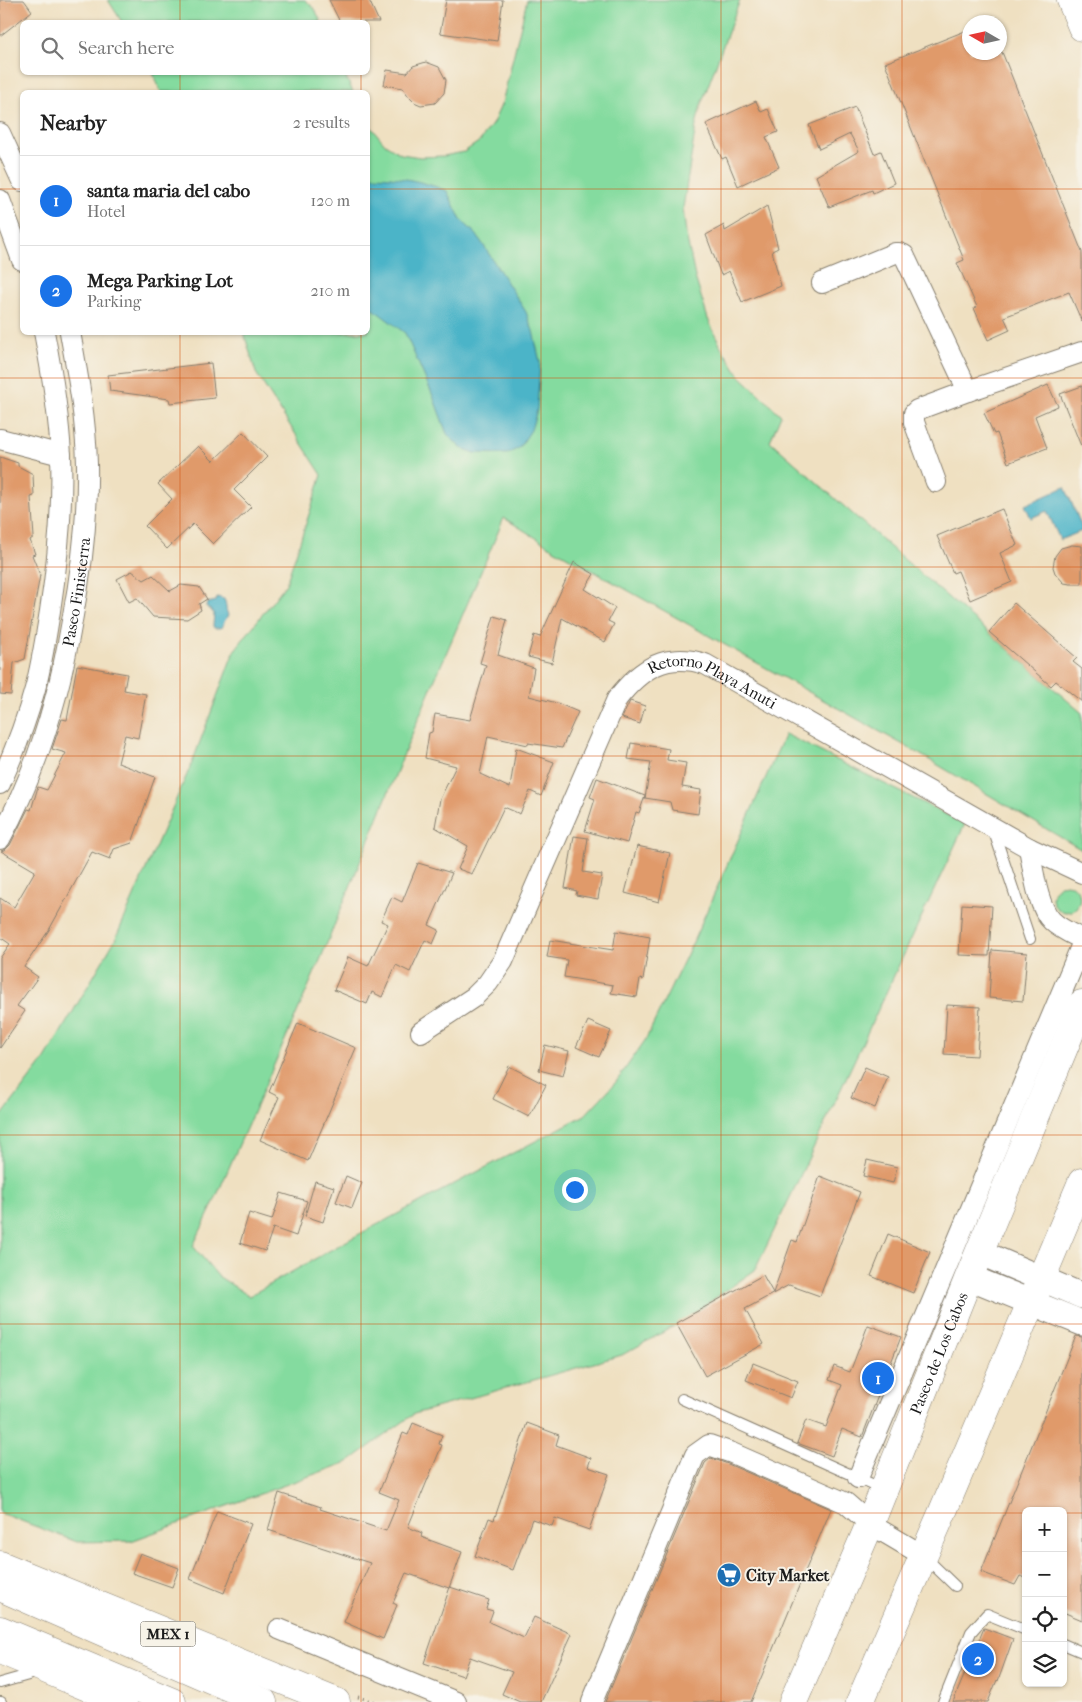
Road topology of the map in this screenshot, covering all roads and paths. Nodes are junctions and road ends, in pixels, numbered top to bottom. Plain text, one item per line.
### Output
1 (1071, 0) edge
2 (1082, 27) edge
3 (0, 133) edge
4 (20, 177) edge
5 (0, 200) edge
6 (20, 255) edge
7 (822, 283) dead end
8 (45, 335) edge
9 (71, 335) edge
10 (1082, 352) edge
11 (968, 390) junction
12 (0, 439) edge
13 (61, 455) junction
14 (936, 482) dead end
15 (0, 784) edge
16 (991, 826) junction
17 (0, 839) edge
18 (1029, 848) junction
19 (1082, 873) edge
20 (1030, 939) dead end
21 (1082, 939) edge
22 (1082, 944) edge
23 (1082, 1004) edge
24 (421, 1032) dead end
25 (1082, 1182) edge
26 (979, 1252) junction
27 (969, 1277) junction
28 (1037, 1291) junction
29 (1082, 1296) edge
30 (1082, 1323) edge
31 (682, 1399) dead end
32 (858, 1478) junction
33 (883, 1488) junction
34 (870, 1524) junction
35 (924, 1556) junction
36 (0, 1565) edge
37 (956, 1586) dead end
38 (0, 1587) edge
39 (1022, 1628) edge
40 (0, 1630) edge
41 (279, 1630) dead end
42 (1067, 1646) edge
43 (0, 1650) edge
44 (1082, 1652) edge
45 (61, 1675) junction
46 (0, 1683) edge
47 (863, 1699) edge
48 (123, 1702) edge
49 (172, 1702) edge
50 (263, 1702) edge
51 (336, 1702) edge
52 (456, 1702) edge
53 (592, 1702) edge
54 (793, 1702) edge
55 (943, 1702) edge

1 - 2 main road
3 - 4 street
5 - 6 street
7 - 11 street
8 - 13 street, Paseo Finisterra
9 - 17 street, Paseo Finisterra
10 - 11 street
11 - 14 street
12 - 13 street
13 - 15 street, Paseo Finisterra
16 - 18 street, Retorno Playa Anuti
16 - 20 lane
16 - 24 street, Retorno Playa Anuti
18 - 19 street, Retorno Playa Anuti
18 - 21 street
22 - 32 street
23 - 26 main road, Paseo de Los Cabos
25 - 28 main road
26 - 27 main road, Paseo de Los Cabos
26 - 28 street
27 - 28 street
27 - 33 main road, Paseo de Los Cabos
28 - 29 street
28 - 30 street
28 - 35 main road
31 - 32 lane
32 - 33 lane
33 - 34 main road, Paseo de Los Cabos
34 - 35 street
34 - 53 street
34 - 54 main road, Paseo de Los Cabos
35 - 37 lane
35 - 47 main road
36 - 51 main road, MEX 1
38 - 50 main road
39 - 55 lane
40 - 49 main road
41 - 52 street
42 - 44 lane
43 - 45 main road
45 - 46 lane
45 - 48 main road

